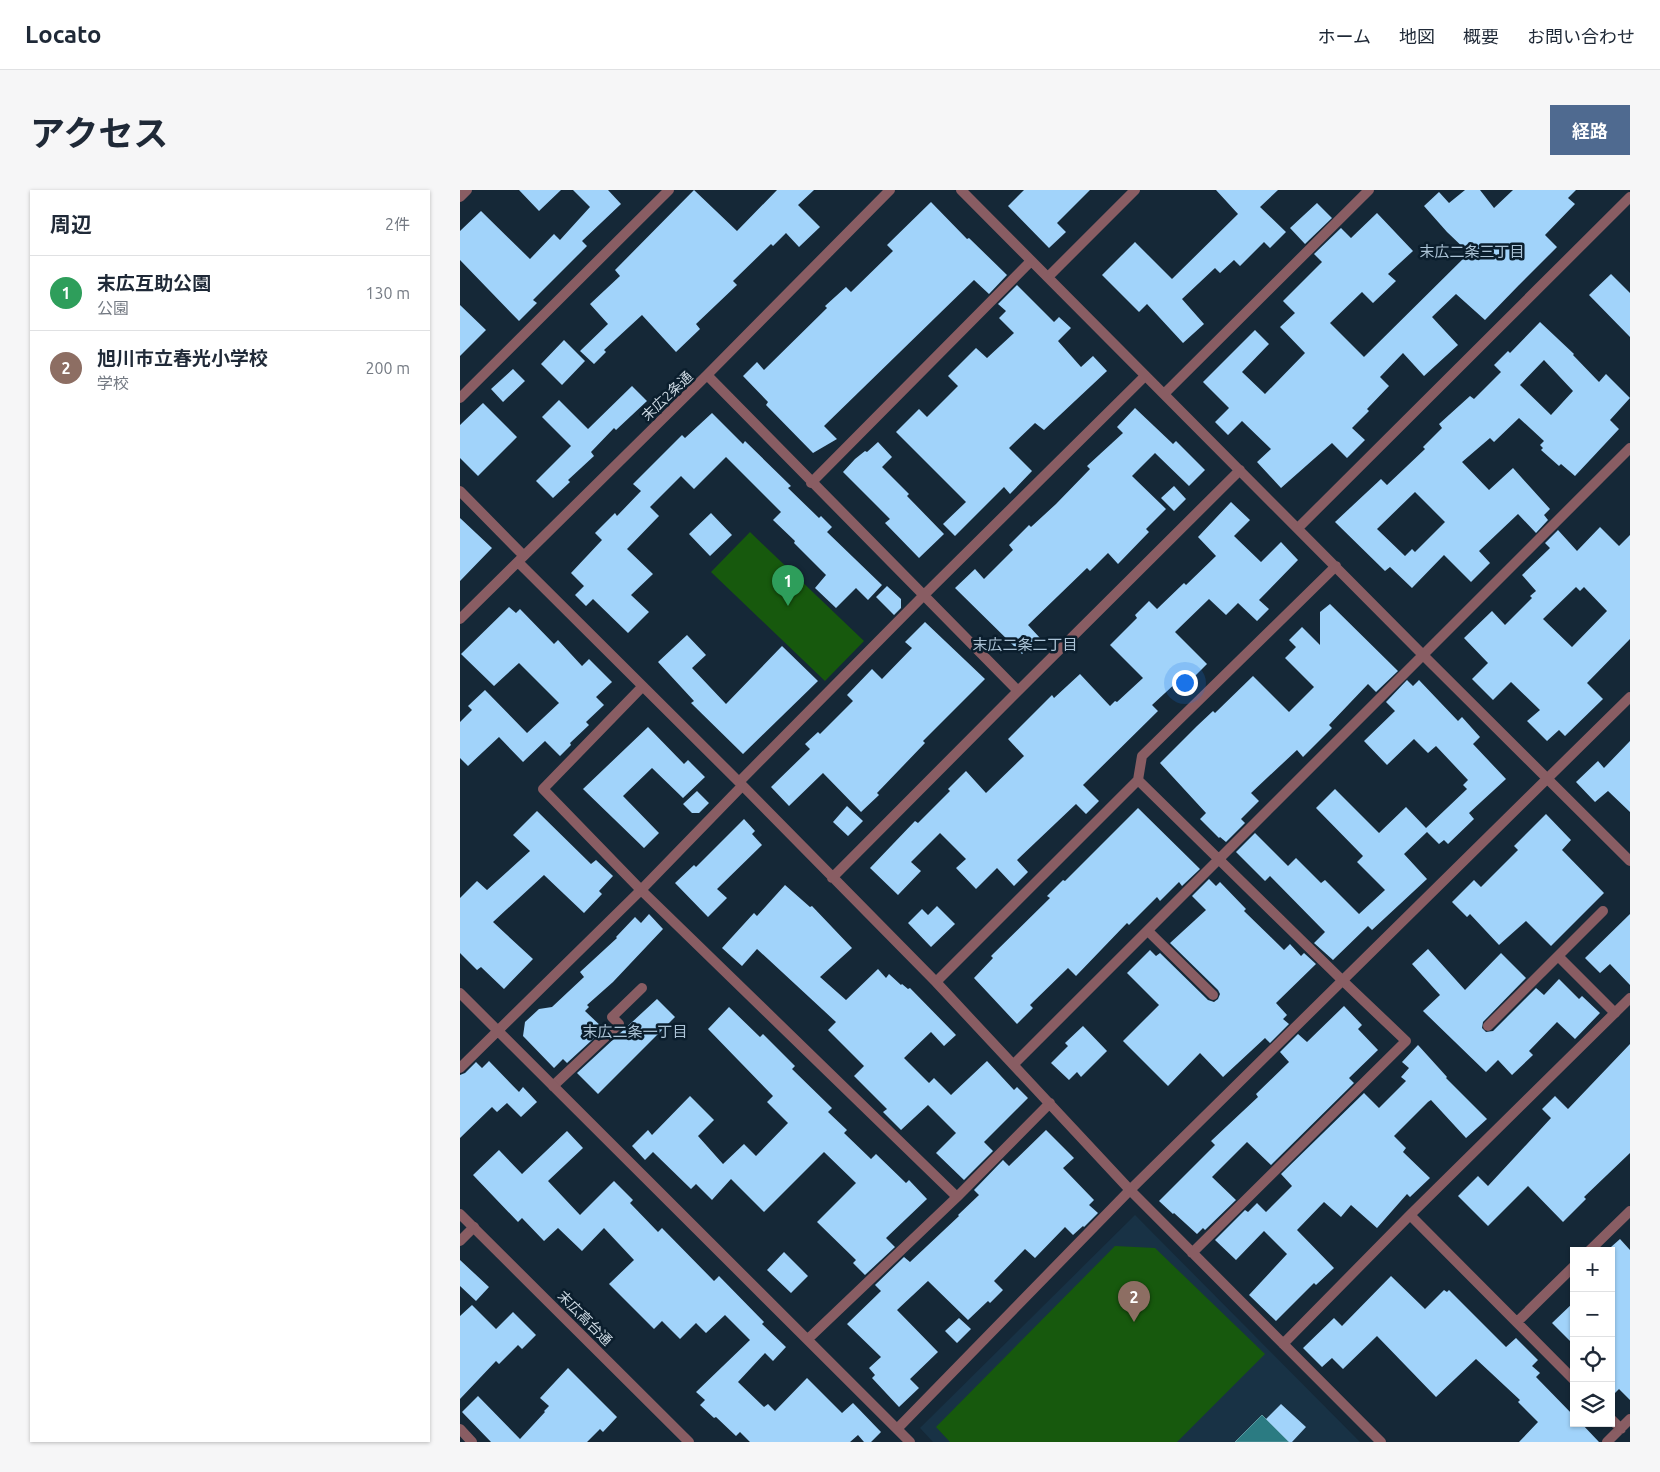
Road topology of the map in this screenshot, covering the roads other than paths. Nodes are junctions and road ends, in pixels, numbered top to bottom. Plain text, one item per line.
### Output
1 (467, 190) edge
2 (669, 190) edge
3 (890, 190) edge
4 (961, 190) edge
5 (1135, 190) edge
6 (1369, 190) edge
7 (460, 197) edge
8 (1630, 197) edge
9 (1031, 261) junction
10 (1048, 277) junction
11 (707, 376) junction
12 (1145, 376) junction
13 (1164, 394) junction
14 (460, 398) edge
15 (1630, 448) edge
16 (1240, 470) junction
17 (811, 483) junction
18 (460, 492) edge
19 (1298, 528) junction
20 (521, 558) junction
21 (1336, 566) junction
22 (923, 596) junction
23 (460, 619) edge
24 (1423, 655) junction
25 (642, 687) junction
26 (1018, 691) junction
27 (1630, 697) edge
28 (1548, 779) junction
29 (1138, 780) junction
30 (740, 784) junction
31 (1220, 859) junction
32 (1630, 861) edge
33 (832, 878) junction
34 (642, 890) junction
35 (1603, 911) dead end
36 (1148, 931) junction
37 (1558, 956) junction
38 (1343, 981) junction
39 (936, 982) junction
40 (642, 988) dead end
41 (460, 993) edge
42 (1213, 995) dead end
43 (1630, 998) edge
44 (1615, 1013) junction
45 (1488, 1026) dead end
46 (497, 1030) junction
47 (1014, 1064) junction
48 (460, 1068) edge
49 (553, 1086) junction
50 (1050, 1103) junction
51 (1130, 1190) junction
52 (957, 1197) junction
53 (1630, 1210) edge
54 (460, 1214) edge
55 (1410, 1215) junction
56 (474, 1227) junction
57 (460, 1241) edge
58 (1593, 1247) edge
59 (1192, 1253) junction
60 (1570, 1270) edge
61 (1517, 1322) junction
62 (808, 1339) junction
63 (1283, 1344) junction
64 (1570, 1376) edge
65 (1630, 1419) edge
66 (1615, 1423) edge
67 (1621, 1428) junction
68 (897, 1429) junction
69 (460, 1430) edge
70 (905, 1440) edge
71 (472, 1442) edge
72 (689, 1442) edge
73 (1381, 1442) edge
74 (1607, 1442) edge

1 - 7 street
2 - 14 street
3 - 11 street, 末広2条通
4 - 9 street
5 - 10 street
6 - 13 street
8 - 19 street
9 - 10 street
9 - 17 street
10 - 12 street
11 - 17 street
11 - 20 street, 末広2条通
12 - 13 street
12 - 22 street
13 - 16 street
15 - 24 street
16 - 19 street
16 - 26 street
17 - 22 street
18 - 20 street
19 - 21 street
20 - 23 street, 末広2条通
20 - 25 street
21 - 24 street
21 - 29 street
22 - 26 street
22 - 30 street
24 - 28 street
24 - 31 street
25 - 30 street
25 - 34 street
26 - 33 street
27 - 28 street
28 - 32 street
28 - 38 street
29 - 31 street
29 - 39 street
30 - 33 street
30 - 34 street
31 - 36 street
31 - 38 street
33 - 39 street
34 - 46 street
34 - 52 street
35 - 37 street
36 - 42 street
36 - 47 street
37 - 44 street
37 - 45 street
38 - 51 street
38 - 59 street
39 - 47 street
40 - 49 street
41 - 46 street
43 - 44 street
44 - 55 street
46 - 48 street
46 - 49 street
47 - 50 street
49 - 62 street
50 - 51 street
50 - 52 street
51 - 59 street
51 - 68 street
52 - 62 street
53 - 58 street
54 - 56 street, 末広高台通
55 - 61 street
55 - 63 street
56 - 57 street
56 - 72 street, 末広高台通
59 - 63 street
60 - 61 street
61 - 64 street
62 - 68 street
63 - 73 street
65 - 67 street
66 - 67 street
67 - 74 street
68 - 70 street
69 - 71 street

